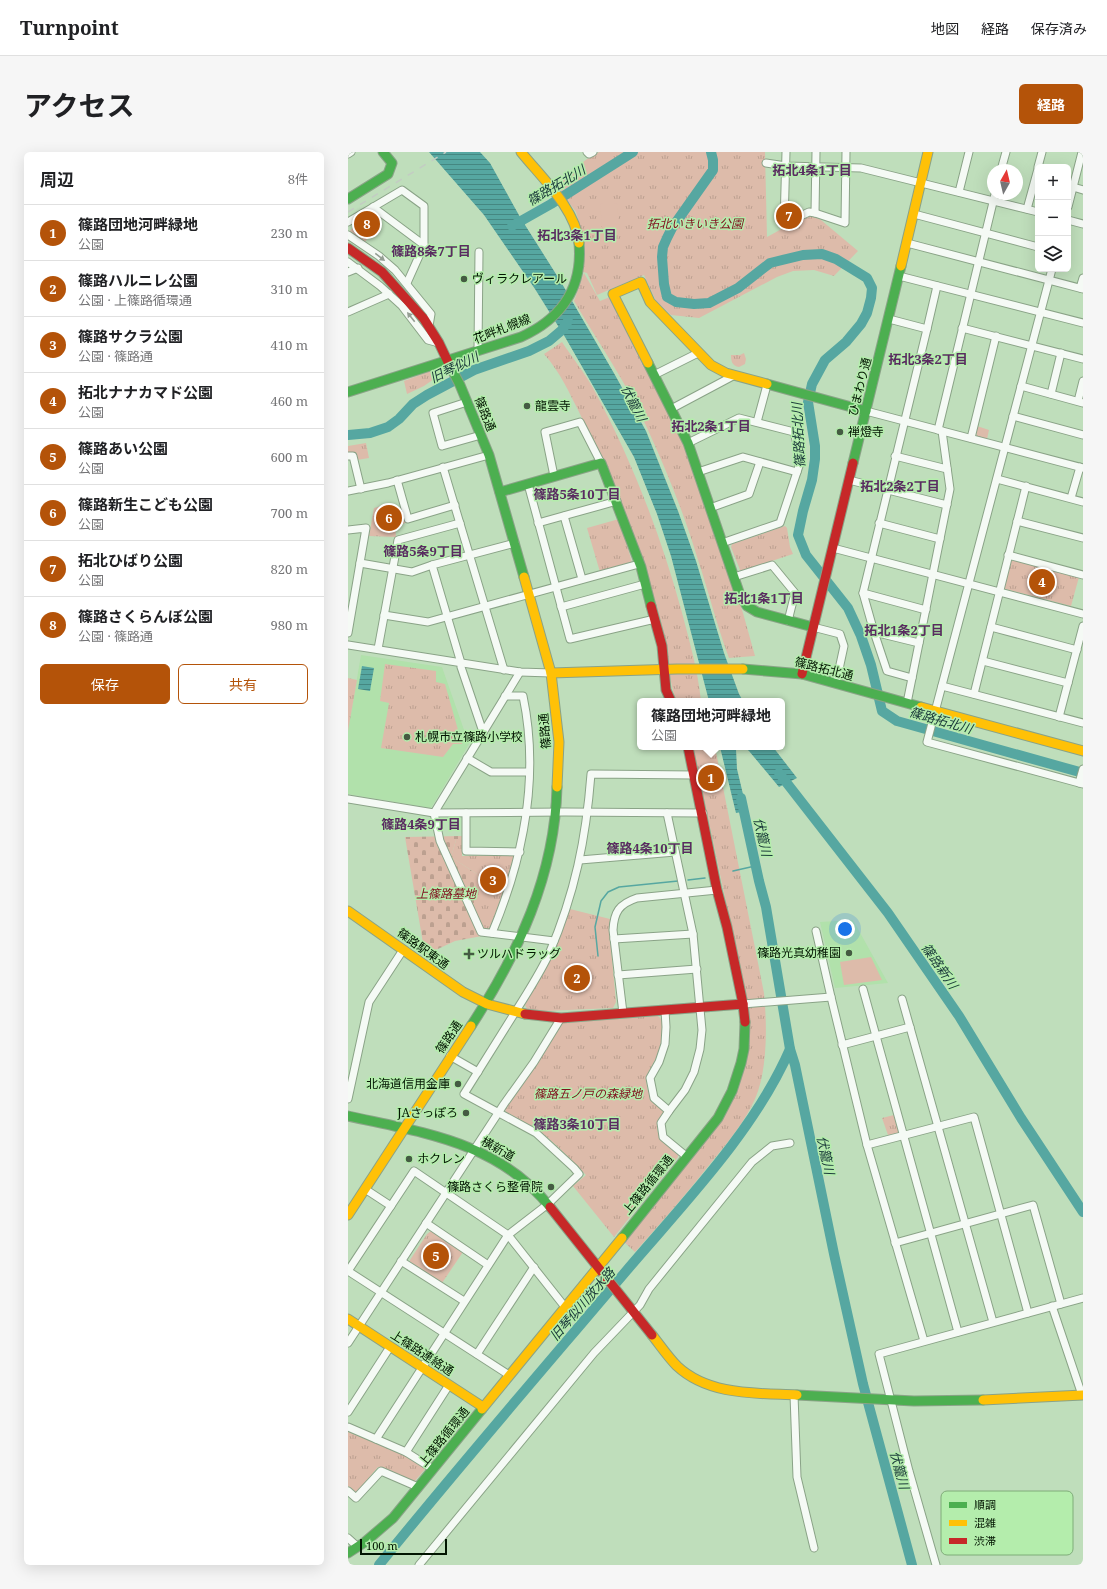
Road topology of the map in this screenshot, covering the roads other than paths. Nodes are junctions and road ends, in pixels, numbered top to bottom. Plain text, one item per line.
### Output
1 (351, 152) edge
2 (383, 152) edge
3 (521, 152) edge
4 (588, 152) edge
5 (592, 152) edge
6 (786, 152) edge
7 (816, 152) edge
8 (846, 152) edge
9 (928, 152) edge
10 (969, 152) edge
11 (1006, 152) edge
12 (1042, 152) edge
13 (1082, 152) edge
14 (348, 154) edge
15 (766, 163) dead end
16 (1003, 164) edge
17 (1039, 164) edge
18 (786, 166) junction
19 (816, 167) junction
20 (846, 168) junction
21 (1035, 179) edge
22 (922, 182) junction
23 (1073, 187) junction
24 (1083, 190) edge
25 (959, 192) junction
26 (987, 196) edge
27 (348, 199) edge
28 (993, 200) edge
29 (1002, 200) edge
30 (1070, 200) edge
31 (373, 207) junction
32 (1027, 209) junction
33 (1035, 211) edge
34 (815, 213) junction
35 (914, 214) junction
36 (1071, 221) edge
37 (348, 222) edge
38 (1083, 224) edge
39 (985, 233) junction
40 (348, 235) edge
41 (907, 243) junction
42 (424, 245) junction
43 (1035, 245) edge
44 (348, 248) edge
45 (479, 252) dead end
46 (348, 262) edge
47 (978, 262) junction
48 (358, 268) junction
49 (348, 272) edge
50 (1051, 272) edge
51 (899, 276) junction
52 (1083, 278) edge
53 (1049, 280) junction
54 (407, 283) junction
55 (937, 286) junction
56 (1082, 289) edge
57 (390, 294) junction
58 (971, 295) junction
59 (348, 312) edge
60 (1040, 313) junction
61 (889, 319) junction
62 (1083, 323) edge
63 (430, 326) junction
64 (962, 328) junction
65 (927, 329) junction
66 (996, 336) junction
67 (439, 343) junction
68 (1031, 346) junction
69 (478, 351) junction
70 (698, 353) junction
71 (1061, 353) junction
72 (1083, 359) edge
73 (448, 360) junction
74 (654, 375) junction
75 (733, 376) junction
76 (1083, 381) edge
77 (767, 385) junction
78 (1021, 386) junction
79 (348, 392) edge
80 (1051, 394) junction
81 (467, 402) junction
82 (1080, 402) edge
83 (671, 410) junction
84 (866, 411) junction
85 (1013, 416) junction
86 (904, 421) junction
87 (757, 422) junction
88 (940, 430) junction
89 (481, 435) junction
90 (1083, 435) edge
91 (971, 438) junction
92 (688, 443) junction
93 (1005, 447) junction
94 (489, 455) junction
95 (348, 456) edge
96 (895, 456) junction
97 (760, 462) junction
98 (601, 463) junction
99 (443, 467) junction
100 (947, 468) junction
101 (1081, 468) edge
102 (698, 472) junction
103 (797, 472) junction
104 (554, 476) junction
105 (997, 478) junction
106 (397, 480) junction
107 (850, 480) junction
108 (528, 484) junction
109 (1026, 486) junction
110 (361, 489) junction
111 (887, 490) junction
112 (348, 492) edge
113 (500, 492) junction
114 (1071, 498) junction
115 (616, 501) junction
116 (1083, 502) edge
117 (947, 505) junction
118 (455, 506) junction
119 (710, 508) junction
120 (564, 516) junction
121 (1017, 521) junction
122 (460, 523) junction
123 (538, 523) junction
124 (879, 523) junction
125 (348, 530) edge
126 (1083, 538) edge
127 (940, 539) junction
128 (515, 543) junction
129 (722, 543) junction
130 (833, 548) junction
131 (470, 555) junction
132 (1008, 555) junction
133 (870, 558) junction
134 (360, 563) junction
135 (640, 564) junction
136 (432, 565) junction
137 (392, 568) junction
138 (933, 574) junction
139 (1083, 575) edge
140 (734, 577) junction
141 (582, 580) junction
142 (645, 584) junction
143 (969, 584) junction
144 (555, 587) junction
145 (999, 592) junction
146 (863, 593) junction
147 (529, 594) junction
148 (485, 606) junction
149 (561, 607) junction
150 (926, 610) junction
151 (1083, 614) edge
152 (384, 615) junction
153 (447, 616) junction
154 (655, 619) junction
155 (788, 621) junction
156 (1083, 626) edge
157 (813, 627) junction
158 (991, 627) junction
159 (874, 632) junction
160 (348, 633) edge
161 (919, 643) junction
162 (348, 645) edge
163 (378, 650) junction
164 (1077, 650) junction
165 (983, 662) junction
166 (461, 663) junction
167 (504, 670) junction
168 (665, 670) junction
169 (520, 672) junction
170 (551, 673) junction
171 (802, 674) junction
172 (912, 678) junction
173 (836, 683) junction
174 (1068, 683) junction
175 (942, 686) junction
176 (974, 694) junction
177 (505, 696) junction
178 (670, 698) edge
179 (907, 703) junction
180 (935, 711) junction
181 (1059, 717) junction
182 (1083, 723) edge
183 (483, 732) junction
184 (689, 750) edge
185 (1083, 751) edge
186 (467, 758) junction
187 (1083, 769) edge
188 (529, 772) junction
189 (694, 775) junction
190 (1081, 782) edge
191 (348, 799) edge
192 (527, 812) junction
193 (556, 812) junction
194 (588, 812) junction
195 (434, 813) junction
196 (466, 813) junction
197 (667, 813) junction
198 (703, 813) junction
199 (520, 852) junction
200 (675, 852) junction
201 (580, 860) junction
202 (717, 890) junction
203 (684, 894) junction
204 (348, 911) edge
205 (816, 931) dead end
206 (492, 933) junction
207 (693, 934) junction
208 (522, 938) junction
209 (614, 939) junction
210 (554, 941) junction
211 (403, 950) junction
212 (697, 969) junction
213 (618, 975) junction
214 (863, 990) dead end
215 (830, 998) junction
216 (902, 999) dead end
217 (485, 1004) junction
218 (743, 1004) junction
219 (701, 1007) junction
220 (665, 1010) junction
221 (515, 1013) junction
222 (623, 1013) junction
223 (561, 1018) junction
224 (910, 1027) junction
225 (876, 1036) junction
226 (842, 1045) junction
227 (450, 1056) junction
228 (478, 1072) junction
229 (348, 1099) edge
230 (669, 1111) junction
231 (498, 1113) junction
232 (348, 1116) edge
233 (937, 1126) junction
234 (404, 1129) junction
235 (904, 1135) junction
236 (790, 1143) dead end
237 (867, 1144) junction
238 (475, 1150) junction
239 (686, 1156) junction
240 (365, 1189) junction
241 (446, 1192) junction
242 (548, 1204) junction
243 (391, 1206) junction
244 (1000, 1213) junction
245 (348, 1215) edge
246 (426, 1223) junction
247 (965, 1224) junction
248 (930, 1233) junction
249 (508, 1235) junction
250 (896, 1243) junction
251 (401, 1261) junction
252 (488, 1265) junction
253 (598, 1266) junction
254 (534, 1268) junction
255 (348, 1271) edge
256 (380, 1291) junction
257 (1083, 1298) edge
258 (464, 1302) junction
259 (1061, 1304) junction
260 (565, 1306) junction
261 (1052, 1306) junction
262 (630, 1308) junction
263 (1028, 1313) junction
264 (348, 1319) edge
265 (993, 1322) junction
266 (359, 1326) junction
267 (958, 1332) junction
268 (444, 1333) junction
269 (924, 1341) junction
270 (348, 1343) edge
271 (390, 1347) junction
272 (477, 1354) junction
273 (422, 1367) junction
274 (509, 1375) junction
275 (449, 1385) junction
276 (794, 1395) junction
277 (1083, 1395) edge
278 (889, 1400) junction
279 (483, 1407) junction
280 (348, 1412) edge
281 (348, 1427) edge
282 (376, 1439) junction
283 (406, 1452) junction
284 (433, 1469) junction
285 (418, 1487) junction
286 (348, 1491) edge
287 (348, 1538) edge
288 (358, 1547) junction
289 (814, 1548) dead end
290 (348, 1553) edge
291 (419, 1565) edge
292 (936, 1565) edge

1 - 14 street
2 - 27 street
3 - 69 street, 花畔札幌線
4 - 5 street
6 - 18 street
7 - 19 street
8 - 20 street
9 - 22 street, ひまわり通
10 - 25 street
11 - 16 street
12 - 17 street
13 - 23 street
15 - 18 street
18 - 19 street
18 - 34 street
19 - 20 street
19 - 34 street
20 - 22 street
20 - 34 street
21 - 32 street
22 - 25 street
22 - 35 street, ひまわり通
23 - 24 street
23 - 30 street
25 - 26 street
28 - 39 street
29 - 32 street
31 - 37 street
31 - 42 street
31 - 42 street
32 - 33 street
35 - 39 street
35 - 41 street, ひまわり通
36 - 38 street
39 - 43 street
39 - 47 street
40 -> 54 street
41 - 47 street
41 - 51 street, ひまわり通
42 - 54 street
44 - 63 street, 篠路通
45 - 69 street
46 - 48 street
47 - 53 street
47 - 58 street
48 - 49 street
48 - 57 street
50 - 53 street
51 - 55 street
51 - 61 street, ひまわり通
52 - 56 street
53 - 56 street
53 - 60 street
54 - 63 street
55 - 58 street
55 - 65 street
57 - 59 street
67 -> 57 street
58 - 60 street
58 - 64 street
60 - 62 street
60 - 68 street
61 - 65 street
61 - 84 street, ひまわり通
63 - 67 street, 篠路通
64 - 66 street
64 - 88 street
65 - 86 street
66 - 68 street
66 - 91 street
67 - 73 street, 篠路通
68 - 71 street
68 - 78 street
69 - 73 street, 花畔札幌線
70 - 74 street
70 - 74 street
70 - 75 street
71 - 72 street
71 - 80 street
73 - 79 street, 花畔札幌線
73 - 81 street, 篠路通
74 - 83 street
75 - 77 street
75 - 83 street
76 - 82 street
77 - 84 street
77 - 87 street
78 - 80 street
78 - 85 street
80 - 82 street
81 - 89 street, 篠路通
81 - 89 street
83 - 92 street
84 - 86 street
84 - 107 street, ひまわり通
85 - 90 street
85 - 93 street
86 - 88 street
86 - 96 street
87 - 92 street
87 - 103 street
88 - 91 street
88 - 100 street
89 - 94 street, 篠路通
91 - 93 street
92 - 102 street
93 - 101 street
93 - 105 street
94 - 99 street
94 - 113 street, 篠路通
95 - 110 street
96 - 100 street
96 - 111 street
97 - 102 street
97 - 103 street
97 - 119 street
98 - 104 street
98 - 104 street
98 - 115 street
99 - 106 street
99 - 118 street
100 - 117 street
101 - 114 street
102 - 119 street
103 - 129 street
104 - 108 street
105 - 109 street
105 - 143 street
106 - 110 street
106 - 118 street
107 - 111 street
107 - 130 street, ひまわり通
108 - 113 street
108 - 123 street
109 - 114 street
109 - 121 street
110 - 112 street
111 - 117 street
111 - 124 street
113 - 128 street, 篠路通
114 - 116 street
115 - 120 street
115 - 135 street
117 - 127 street
118 - 122 street
119 - 129 street
120 - 123 street
120 - 141 street
121 - 126 street
121 - 132 street
122 - 131 street
122 - 137 street
123 - 144 street
124 - 127 street
124 - 133 street
125 - 134 street
127 - 138 street
128 - 131 street
128 - 147 street, 篠路通
129 - 140 street
130 - 133 street
130 - 157 street, ひまわり通
131 - 136 street
131 - 148 street
132 - 139 street
132 - 145 street
133 - 138 street
133 - 146 street
134 - 137 street
134 - 160 street
135 - 141 street
135 - 142 street
136 - 137 street
136 - 153 street
137 - 152 street
138 - 143 street
138 - 150 street
140 - 155 street
140 - 155 street
141 - 144 street
142 - 149 street
142 - 154 street
143 - 145 street
143 - 175 street
144 - 147 street
144 - 149 street
145 - 151 street
145 - 158 street
146 - 150 street
146 - 159 street
147 - 148 street
147 - 170 street, 篠路通
148 - 153 street
148 - 167 street
149 - 154 street
150 - 161 street
152 - 153 street
152 - 163 street
153 - 166 street
154 - 168 street
155 - 157 street
156 - 164 street
157 - 171 street, ひまわり通
157 - 173 street
158 - 164 street
158 - 165 street
159 - 161 street
159 - 172 street
161 - 172 street
162 - 163 street
163 - 166 street
164 - 174 street
165 - 174 street
165 - 176 street
166 - 167 street
166 - 183 street
167 - 169 street
168 - 170 street, 篠路拓北通
168 - 171 street, 篠路拓北通
168 - 178 street
169 - 170 street
169 - 177 street
170 - 193 street, 篠路通
171 - 173 street, 篠路拓北通
172 - 179 street
173 - 179 street, 篠路拓北通
174 - 181 street
175 - 176 street
175 - 180 street
176 - 181 street
177 - 183 street
177 - 188 street
179 - 180 street, 篠路拓北通
180 - 185 street, 篠路拓北通
180 - 190 street
181 - 182 street
183 - 186 street
184 - 189 street, 上篠路循環通
186 - 188 street
186 - 195 street
187 - 190 street
188 - 192 street
189 - 194 street
189 - 198 street, 上篠路循環通
191 - 195 street
192 - 193 street
192 - 196 street
192 - 199 street
193 - 194 street
193 - 208 street, 篠路通
194 - 197 street
194 - 201 street
195 - 196 street
195 - 206 street
196 - 199 street
197 - 198 street
197 - 200 street
198 - 202 street, 上篠路循環通
199 - 206 street
200 - 201 street
200 - 203 street
201 - 210 street
202 - 203 street
202 - 218 street, 上篠路循環通
203 - 207 street
203 - 209 street
204 - 211 street, 篠路駅東通
205 - 215 street
206 - 208 street
207 - 209 street
207 - 212 street
208 - 210 street
208 - 217 street, 篠路通
209 - 213 street
210 - 221 street
211 - 217 street, 篠路駅東通
211 - 229 street
212 - 213 street
212 - 219 street
213 - 222 street
214 - 225 street
215 - 218 street
215 - 226 street
216 - 224 street
217 - 221 street
217 - 227 street, 篠路通
218 - 219 street
218 - 239 street, 上篠路循環通
219 - 220 street
219 - 230 street
220 - 222 street
220 - 230 street
221 - 223 street
221 - 228 street
222 - 223 street
223 - 231 street
224 - 225 street
224 - 233 street
225 - 226 street
225 - 235 street
226 - 237 street
227 - 228 street
227 - 234 street, 篠路通
228 - 231 street
230 - 239 street
231 - 238 street
231 - 242 street
232 - 234 street, 横新道
233 - 235 street
233 - 244 street
233 - 247 street
234 - 238 street, 横新道
234 - 240 street, 篠路通
235 - 237 street
235 - 248 street
236 - 262 street
237 - 250 street
238 - 241 street
238 - 242 street, 横新道
239 - 253 street, 上篠路循環通
240 - 243 street
240 - 245 street, 篠路通
241 - 243 street
241 - 246 street
241 - 249 street
242 - 249 street
242 - 253 street, 横新道
243 - 255 street
244 - 247 street
244 - 259 street
244 - 263 street
246 - 251 street
246 - 252 street
247 - 248 street
247 - 265 street
248 - 250 street
248 - 267 street
249 - 252 street
249 - 254 street
250 - 269 street
251 - 256 street
251 - 258 street
252 - 258 street
253 - 260 street, 上篠路循環通
253 - 262 street, 横新道
254 - 260 street
254 - 272 street
255 - 256 street
256 - 266 street
256 - 268 street
257 - 259 street
258 - 268 street
259 - 261 street
260 - 274 street, 上篠路循環通
261 - 263 street
261 - 277 street
262 - 276 street, 横新道
262 - 291 street
263 - 265 street
264 - 266 street, 上篠路連絡通
265 - 267 street
266 - 270 street
266 - 271 street, 上篠路連絡通
267 - 269 street
268 - 272 street
268 - 273 street
269 - 278 street
271 - 273 street, 上篠路連絡通
271 - 280 street
272 - 274 street
273 - 275 street, 上篠路連絡通
273 - 282 street
274 - 279 street, 上篠路循環通
275 - 279 street, 上篠路連絡通
275 - 283 street
276 - 278 street, 横新道
276 - 289 street
277 - 278 street, 横新道
278 - 292 street
279 - 284 street, 上篠路循環通
281 - 282 street
282 - 283 street
283 - 284 street
284 - 285 street, 上篠路循環通
285 - 286 street
285 - 288 street, 上篠路循環通
287 - 288 street
288 - 290 street, 上篠路循環通

